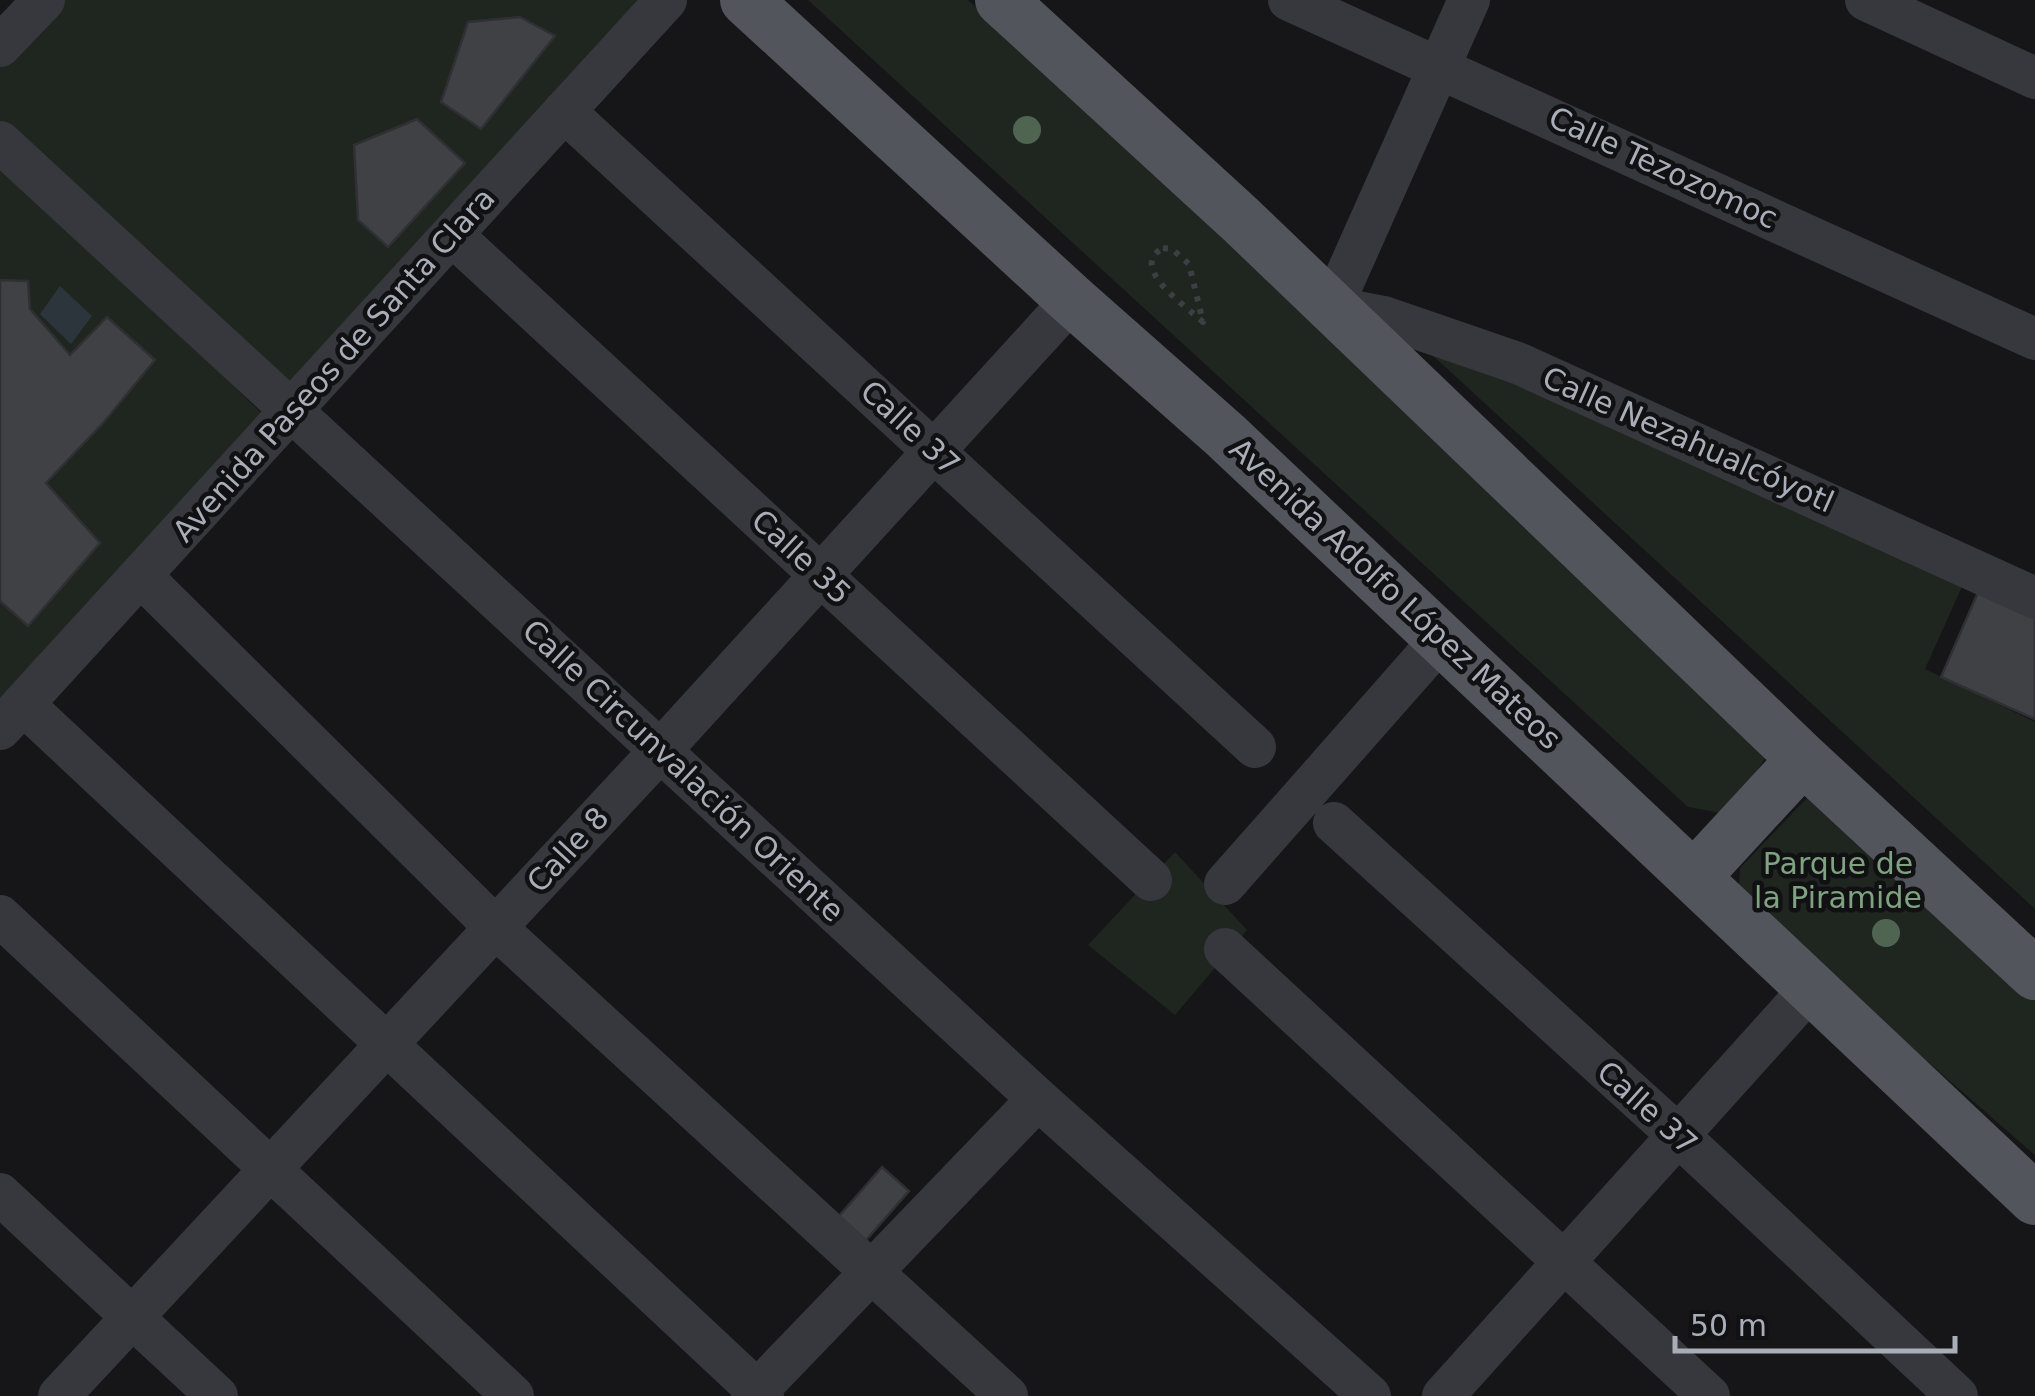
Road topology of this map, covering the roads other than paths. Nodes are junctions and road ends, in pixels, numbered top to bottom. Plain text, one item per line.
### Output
1 (44, 0) edge
2 (666, 0) edge
3 (746, 0) edge
4 (1001, 0) edge
5 (1289, 0) edge
6 (1469, 0) edge
7 (1866, 0) edge
8 (0, 46) edge
9 (1438, 66) junction
10 (2035, 78) edge
11 (564, 111) junction
12 (0, 142) edge
13 (452, 235) junction
14 (1072, 300) junction
15 (1332, 308) junction
16 (2035, 339) edge
17 (292, 412) junction
18 (936, 451) junction
19 (822, 576) junction
20 (142, 577) junction
21 (2035, 598) edge
22 (1442, 638) junction
23 (11, 716) edge
24 (1255, 746) dead end
25 (660, 751) junction
26 (1803, 759) junction
27 (1334, 823) dead end
28 (1695, 876) junction
29 (1150, 880) dead end
30 (1224, 884) dead end
31 (0, 916) edge
32 (496, 928) junction
33 (1226, 949) dead end
34 (2035, 974) edge
35 (1812, 987) junction
36 (385, 1046) junction
37 (1038, 1098) junction
38 (1679, 1136) junction
39 (270, 1170) junction
40 (0, 1194) edge
41 (2035, 1199) edge
42 (1567, 1262) junction
43 (872, 1272) junction
44 (134, 1316) junction
45 (757, 1394) edge
46 (60, 1396) edge
47 (218, 1396) edge
48 (513, 1396) edge
49 (1007, 1396) edge
50 (1370, 1396) edge
51 (1443, 1396) edge
52 (1709, 1396) edge
53 (1957, 1396) edge

1 - 8 street
2 - 11 street, Avenida Paseos de Santa Clara
3 - 14 main road, Avenida Adolfo López Mateos
4 - 15 main road
5 - 9 street, Calle Tezozomoc
6 - 9 street
7 - 10 street
9 - 15 street
9 - 16 street, Calle Tezozomoc
11 - 13 street, Avenida Paseos de Santa Clara
11 - 18 street, Calle 37
12 - 17 street, Calle Circunvalación Oriente
13 - 17 street, Avenida Paseos de Santa Clara
13 - 19 street, Calle 35
14 - 18 street, Calle 8
14 - 22 main road, Avenida Adolfo López Mateos
15 - 21 street, Calle Nezahualcóyotl
15 - 26 main road
17 - 20 street, Avenida Paseos de Santa Clara
17 - 25 street, Calle Circunvalación Oriente
18 - 19 street, Calle 8
18 - 24 street, Calle 37
19 - 25 street, Calle 8
19 - 29 street, Calle 35
20 - 23 street, Avenida Paseos de Santa Clara
20 - 32 street
22 - 28 main road, Avenida Adolfo López Mateos
22 - 30 street
23 - 36 street
25 - 32 street, Calle 8
25 - 37 street, Calle Circunvalación Oriente
26 - 28 main road
26 - 34 main road
27 - 38 street, Calle 37
28 - 35 main road, Avenida Adolfo López Mateos
31 - 39 street
32 - 36 street, Calle 8
32 - 43 street
33 - 42 street
35 - 38 street
35 - 41 main road, Avenida Adolfo López Mateos
36 - 39 street, Calle 8
36 - 45 street
37 - 43 street
37 - 50 street, Calle Circunvalación Oriente
38 - 42 street
38 - 53 street, Calle 37
39 - 44 street, Calle 8
39 - 48 street
40 - 44 street
42 - 51 street
42 - 52 street
43 - 45 street
43 - 49 street
44 - 46 street, Calle 8
44 - 47 street

